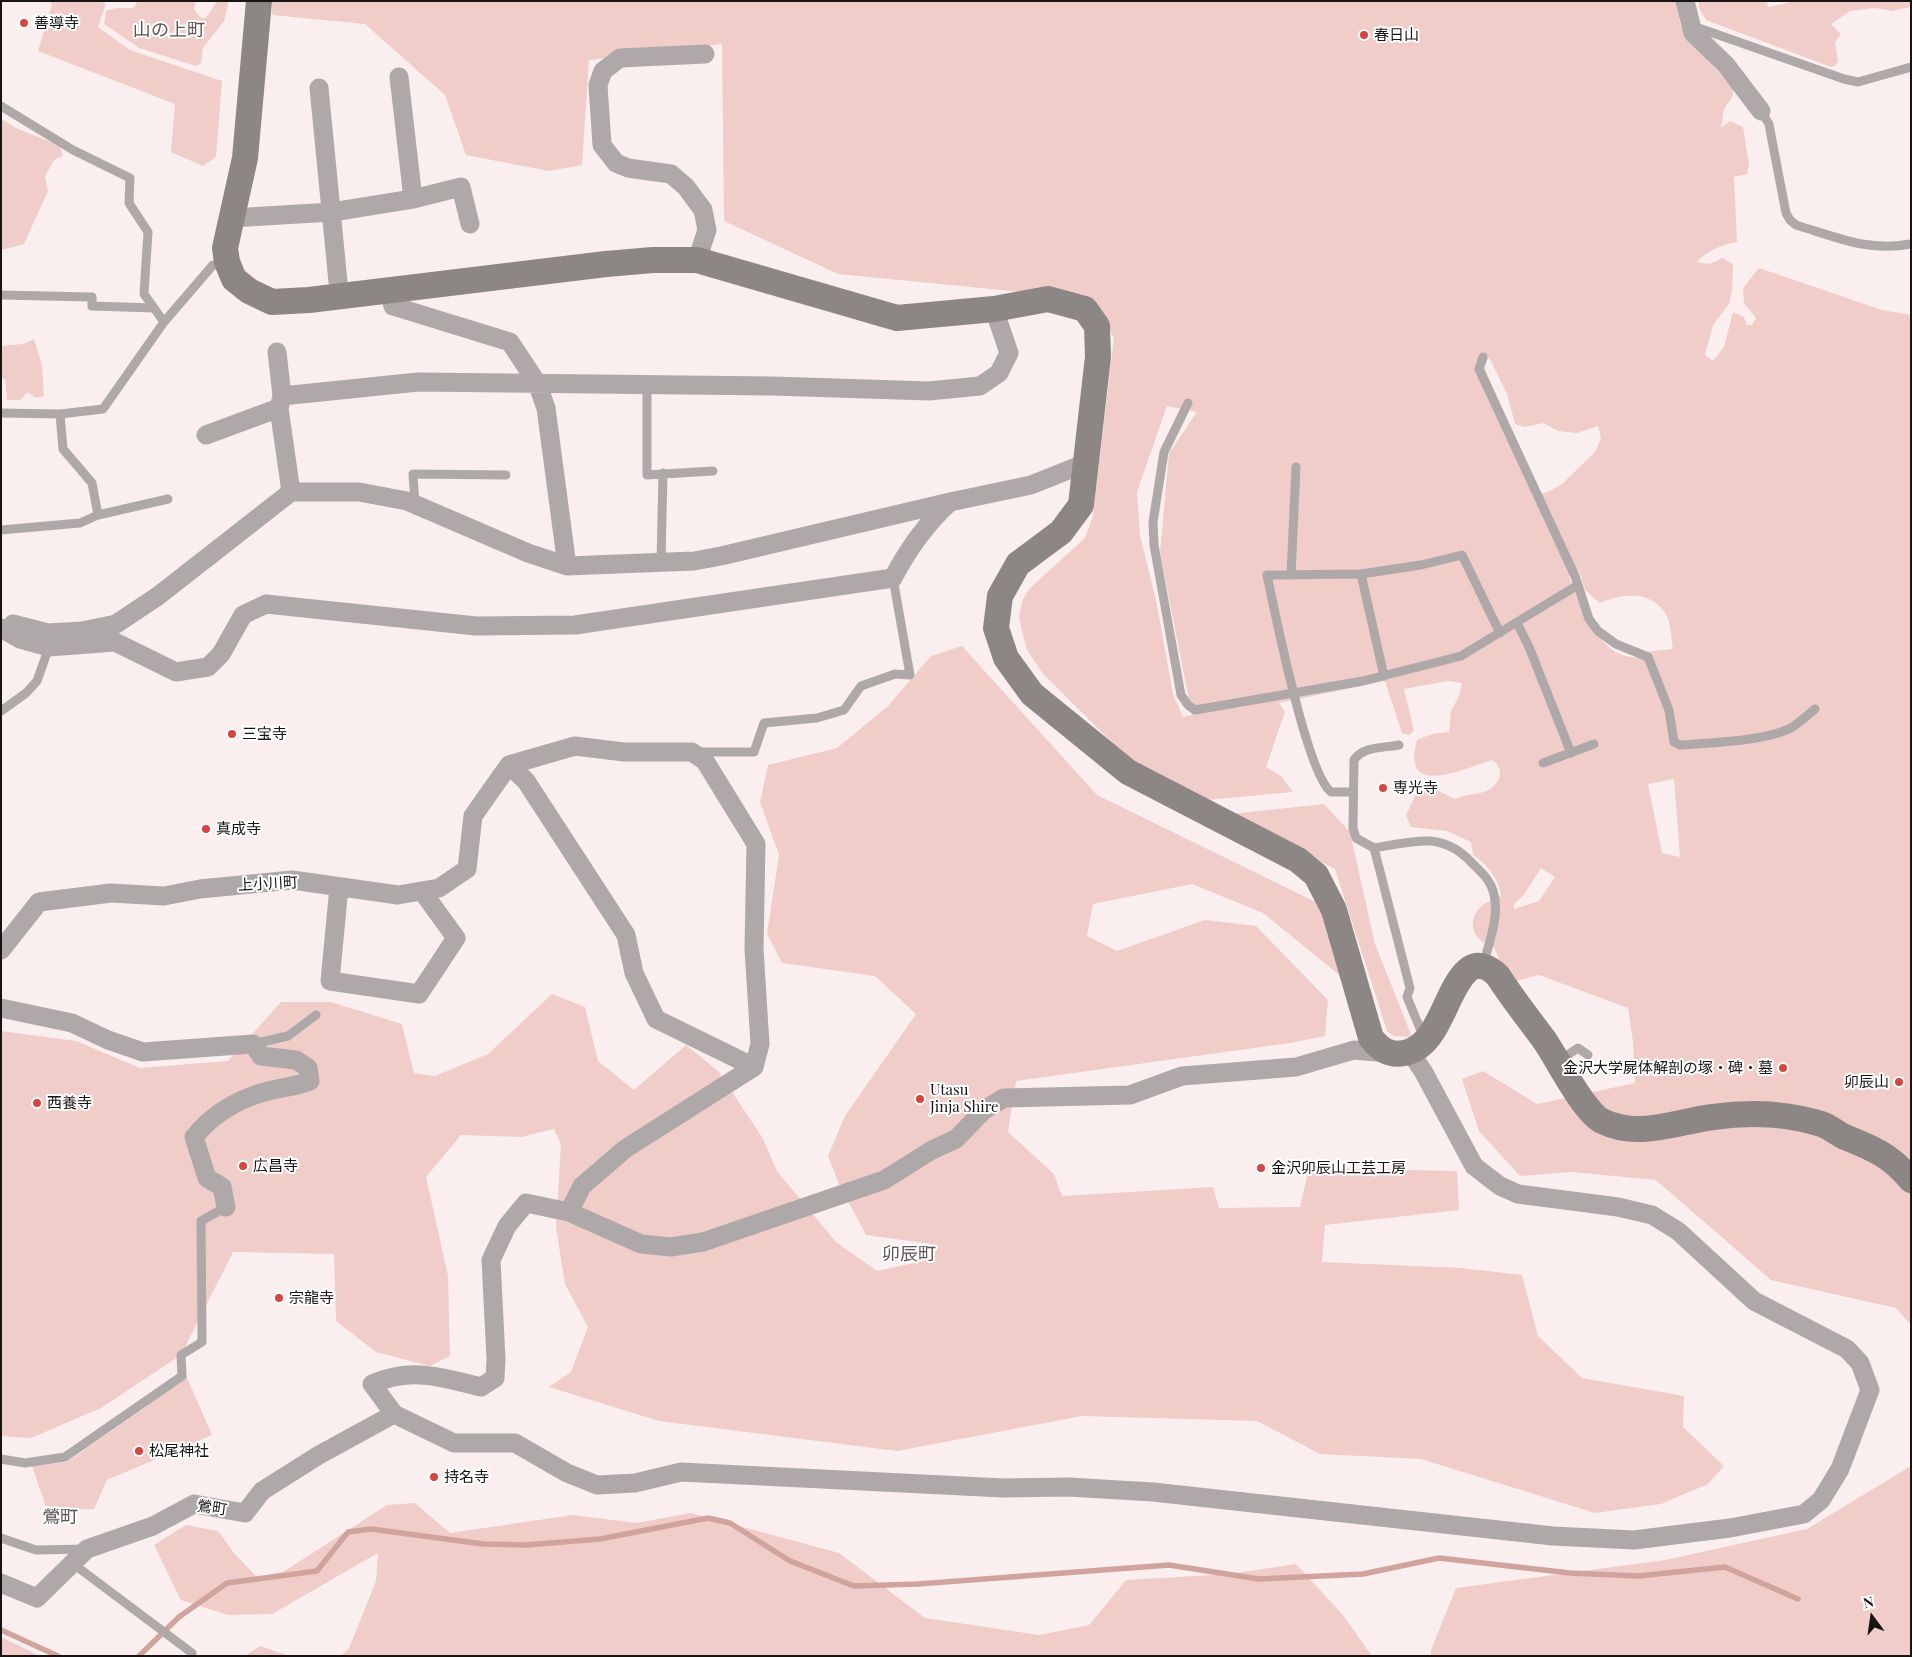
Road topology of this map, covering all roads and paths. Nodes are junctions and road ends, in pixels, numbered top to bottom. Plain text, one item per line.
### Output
1 (259, 1) edge
2 (1685, 1) edge
3 (1690, 25) junction
4 (706, 54) dead end
5 (1911, 67) edge
6 (400, 77) dead end
7 (319, 88) dead end
8 (1, 106) edge
9 (1761, 111) joint
10 (413, 199) junction
11 (332, 212) junction
12 (231, 218) junction
13 (470, 224) dead end
14 (1911, 244) edge
15 (697, 260) junction
16 (227, 262) junction
17 (338, 282) dead end
18 (389, 291) junction
19 (1, 295) edge
20 (154, 308) junction
21 (994, 309) junction
22 (164, 322) junction
23 (277, 352) dead end
24 (1483, 358) dead end
25 (537, 383) junction
26 (646, 384) junction
27 (280, 402) junction
28 (1188, 403) dead end
29 (1, 413) edge
30 (60, 414) junction
31 (206, 435) dead end
32 (1086, 463) junction
33 (1296, 467) dead end
34 (713, 471) dead end
35 (663, 473) junction
36 (506, 475) dead end
37 (291, 492) junction
38 (168, 499) dead end
39 (950, 502) junction
40 (415, 505) junction
41 (98, 515) junction
42 (1, 530) edge
43 (661, 562) junction
44 (567, 566) junction
45 (1361, 574) junction
46 (1291, 575) junction
47 (892, 578) junction
48 (1578, 585) junction
49 (1, 622) edge
50 (1517, 623) junction
51 (1, 628) edge
52 (1500, 633) junction
53 (49, 647) junction
54 (1384, 676) junction
55 (1294, 693) junction
56 (1815, 709) dead end
57 (1, 711) edge
58 (1594, 744) dead end
59 (1399, 745) dead end
60 (692, 752) junction
61 (1571, 753) junction
62 (1542, 763) dead end
63 (508, 765) junction
64 (1353, 792) junction
65 (1374, 848) junction
66 (339, 887) junction
67 (422, 891) junction
68 (1, 950) edge
69 (1482, 966) junction
70 (1, 1008) edge
71 (316, 1015) dead end
72 (253, 1044) junction
73 (1408, 1049) junction
74 (1588, 1055) dead end
75 (1558, 1061) junction
76 (754, 1067) junction
77 (1911, 1180) edge
78 (226, 1207) joint
79 (569, 1212) junction
80 (394, 1414) junction
81 (1, 1459) edge
82 (1, 1538) edge
83 (87, 1549) junction
84 (72, 1563) junction
85 (1, 1584) edge
86 (192, 1653) dead end

1 - 12 street
2 - 3 street
3 - 5 lane
3 - 9 street
4 - 15 street
6 - 10 street
7 - 11 street
8 - 20 lane
9 - 14 lane
10 - 11 street
10 - 13 street
11 - 12 street
11 - 17 street
12 - 16 street
15 - 18 street
15 - 21 street
16 - 18 street
16 - 22 lane
18 - 25 street
19 - 20 lane
20 - 22 lane
21 - 26 street
21 - 32 street
22 - 30 lane
23 - 27 street
24 - 48 lane
25 - 26 street
25 - 27 street
25 - 44 street
26 - 35 lane
27 - 31 street
27 - 37 street
28 - 55 lane
29 - 30 lane
30 - 41 lane
32 - 39 street
32 - 73 street
33 - 46 lane
34 - 35 lane
35 - 43 lane
36 - 40 lane
37 - 40 street
37 - 49 street
38 - 41 lane
39 - 43 street
39 - 47 street
40 - 44 street
41 - 42 lane
43 - 44 street
45 - 46 lane
45 - 52 lane
45 - 54 lane
46 - 55 lane
47 - 53 street
47 - 60 lane
48 - 50 lane
48 - 56 lane
50 - 52 lane
50 - 61 lane
51 - 53 street
52 - 54 lane
53 - 57 lane
54 - 55 lane
55 - 64 lane
58 - 61 lane
59 - 64 lane
60 - 63 street
60 - 76 street
61 - 62 lane
63 - 67 street, 上小川町
63 - 76 street
64 - 65 lane
65 - 69 lane
65 - 73 lane
66 - 67 street, 上小川町
66 - 67 street
66 - 68 street, 上小川町
69 - 73 street
69 - 75 street
70 - 72 street
71 - 72 lane
72 - 78 street
73 - 79 street
73 - 80 street
74 - 75 lane
75 - 77 street
76 - 79 street
78 - 81 lane
79 - 80 street
80 - 83 street, 鶯町
82 - 83 lane
83 - 84 street, 鶯町
84 - 85 street, 鶯町
84 - 86 lane

